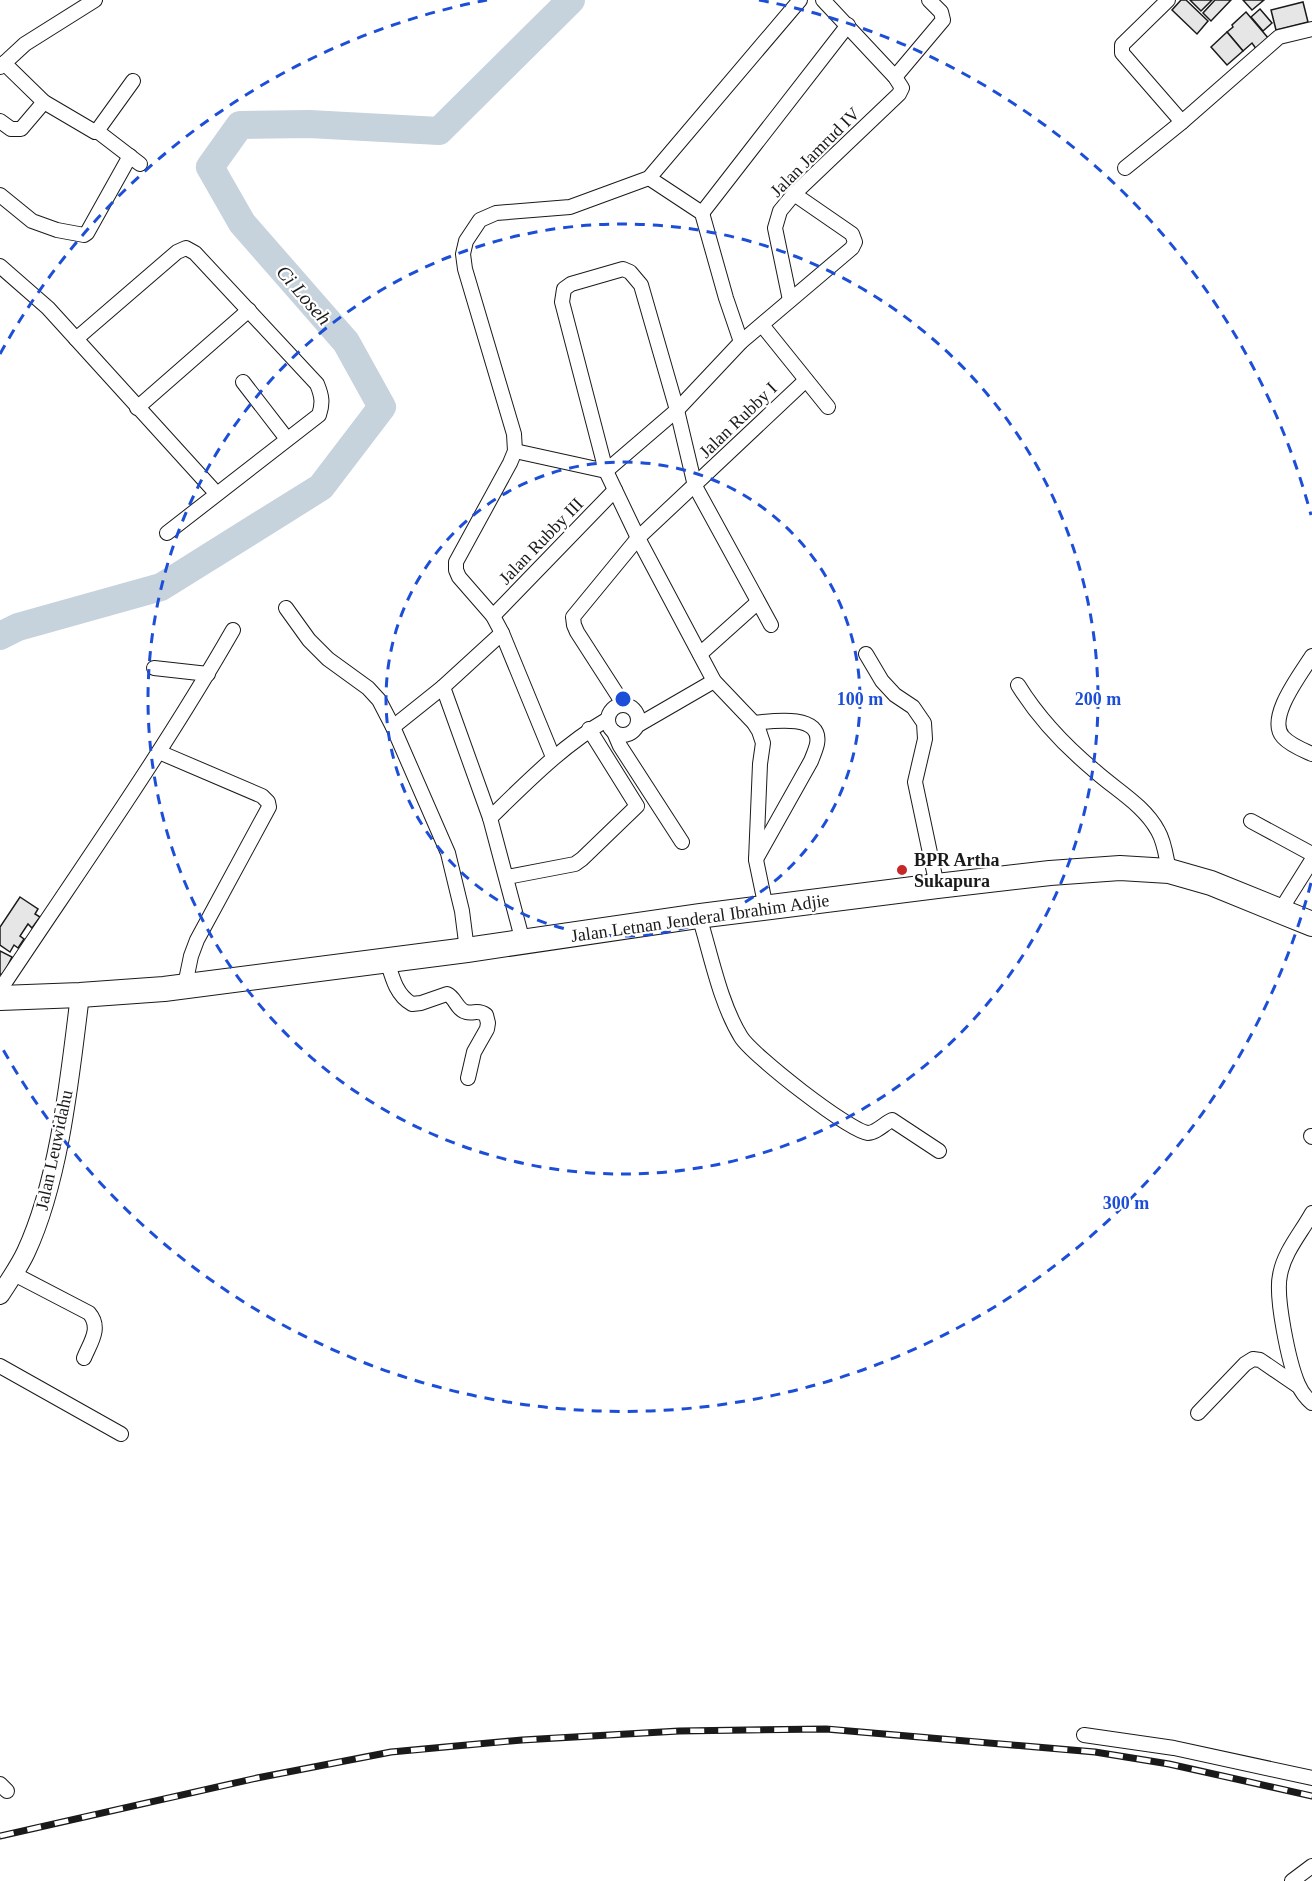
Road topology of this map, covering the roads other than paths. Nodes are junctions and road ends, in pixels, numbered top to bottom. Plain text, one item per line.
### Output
1 (95, 0) edge
2 (800, 0) edge
3 (823, 0) edge
4 (929, 0) edge
5 (1168, 0) edge
6 (848, 25) junction
7 (1312, 29) edge
8 (2, 65) edge
9 (895, 76) junction
10 (133, 81) dead end
11 (44, 102) junction
12 (0, 121) edge
13 (1182, 122) junction
14 (98, 131) junction
15 (1125, 168) dead end
16 (650, 178) junction
17 (794, 194) junction
18 (0, 195) edge
19 (702, 213) junction
20 (0, 266) edge
21 (790, 300) junction
22 (249, 310) junction
23 (762, 326) junction
24 (76, 339) junction
25 (741, 342) junction
26 (806, 380) junction
27 (243, 382) dead end
28 (828, 407) dead end
29 (137, 408) junction
30 (677, 410) junction
31 (287, 439) junction
32 (515, 452) junction
33 (606, 471) junction
34 (695, 486) junction
35 (615, 490) junction
36 (216, 493) junction
37 (166, 533) dead end
38 (638, 538) junction
39 (758, 602) junction
40 (286, 608) dead end
41 (493, 616) junction
42 (771, 625) dead end
43 (233, 630) dead end
44 (502, 633) junction
45 (700, 654) junction
46 (866, 654) dead end
47 (1312, 656) edge
48 (153, 668) dead end
49 (208, 674) junction
50 (714, 681) junction
51 (1018, 686) dead end
52 (443, 687) junction
53 (624, 705) junction
54 (608, 719) junction
55 (754, 723) junction
56 (638, 725) junction
57 (393, 727) junction
58 (589, 729) junction
59 (614, 732) junction
60 (159, 752) junction
61 (1312, 754) edge
62 (553, 757) junction
63 (651, 792) junction
64 (637, 806) junction
65 (490, 818) junction
66 (1251, 821) dead end
67 (682, 842) dead end
68 (1312, 854) edge
69 (756, 860) junction
70 (1312, 860) edge
71 (1169, 871) junction
72 (507, 877) junction
73 (938, 886) junction
74 (766, 908) junction
75 (1280, 911) junction
76 (699, 916) junction
77 (1312, 924) edge
78 (523, 942) junction
79 (468, 950) junction
80 (387, 960) junction
81 (185, 985) junction
82 (0, 990) edge
83 (80, 995) junction
84 (0, 998) edge
85 (468, 1078) dead end
86 (939, 1151) dead end
87 (1312, 1213) edge
88 (14, 1274) junction
89 (0, 1295) edge
90 (84, 1358) dead end
91 (0, 1366) edge
92 (1298, 1386) junction
93 (1312, 1402) edge
94 (1198, 1413) dead end
95 (121, 1434) dead end
96 (1084, 1735) dead end
97 (1312, 1778) edge
98 (1312, 1866) edge
99 (1292, 1881) edge

1 - 8 street
2 - 16 street
3 - 6 street
4 - 9 street
5 - 13 street
6 - 9 street
6 - 19 street
7 - 13 street
8 - 11 street
9 - 17 street, Jalan Jamrud IV
10 - 14 street
11 - 12 street
11 - 14 street
13 - 15 street
14 - 18 street
16 - 19 street
16 - 32 street
17 - 21 street, Jalan Jamrud IV
17 - 21 street
19 - 25 street
20 - 24 street
21 - 23 street
22 - 24 street
22 - 29 street
22 - 31 street
23 - 25 street
23 - 26 street
24 - 29 street
25 - 30 street
26 - 28 street
26 - 34 street, Jalan Rubby I
27 - 31 street
29 - 36 street
30 - 33 street
30 - 33 street
30 - 34 street
31 - 36 street
32 - 33 street
32 - 41 street
33 - 35 street
34 - 38 street, Jalan Rubby I
34 - 39 street
35 - 38 street
35 - 41 street, Jalan Rubby III
36 - 37 street
38 - 45 street
38 - 53 street, Jalan Rubby I
39 - 42 street
39 - 45 street
40 - 57 street
41 - 44 street
43 - 49 street
44 - 52 street
44 - 62 street
45 - 50 street
46 - 73 street
47 - 61 street
48 - 49 street
49 - 60 street
50 - 55 street
50 - 56 street
51 - 71 street
52 - 57 street
52 - 65 street
53 - 54 street
53 - 56 street
54 - 58 street
54 - 59 street
55 - 69 street
55 - 69 street
56 - 59 street
57 - 79 street
58 - 62 street
58 - 64 street
59 - 63 street
60 - 81 street
60 - 82 street
62 - 65 street
63 - 64 street
63 - 67 street
64 - 72 street
65 - 72 street
66 - 68 street
69 - 74 street
70 - 75 street
71 - 73 highway, Jalan Letnan Jenderal Ibrahim Adjie
71 - 75 highway, Jalan Letnan Jenderal Ibrahim Adjie
72 - 78 street
73 - 74 highway, Jalan Letnan Jenderal Ibrahim Adjie
74 - 76 highway, Jalan Letnan Jenderal Ibrahim Adjie
75 - 77 highway, Jalan Letnan Jenderal Ibrahim Adjie
76 - 78 highway, Jalan Letnan Jenderal Ibrahim Adjie
76 - 86 street
78 - 79 highway, Jalan Letnan Jenderal Ibrahim Adjie
79 - 80 highway, Jalan Letnan Jenderal Ibrahim Adjie
80 - 81 highway, Jalan Letnan Jenderal Ibrahim Adjie
80 - 85 street
81 - 83 highway, Jalan Letnan Jenderal Ibrahim Adjie
83 - 84 highway, Jalan Letnan Jenderal Ibrahim Adjie
83 - 88 street, Jalan Leuwidahu
87 - 92 street
88 - 89 street, Jalan Leuwidahu
88 - 90 street
91 - 95 street
92 - 93 street
92 - 94 street
96 - 97 street
98 - 99 street

